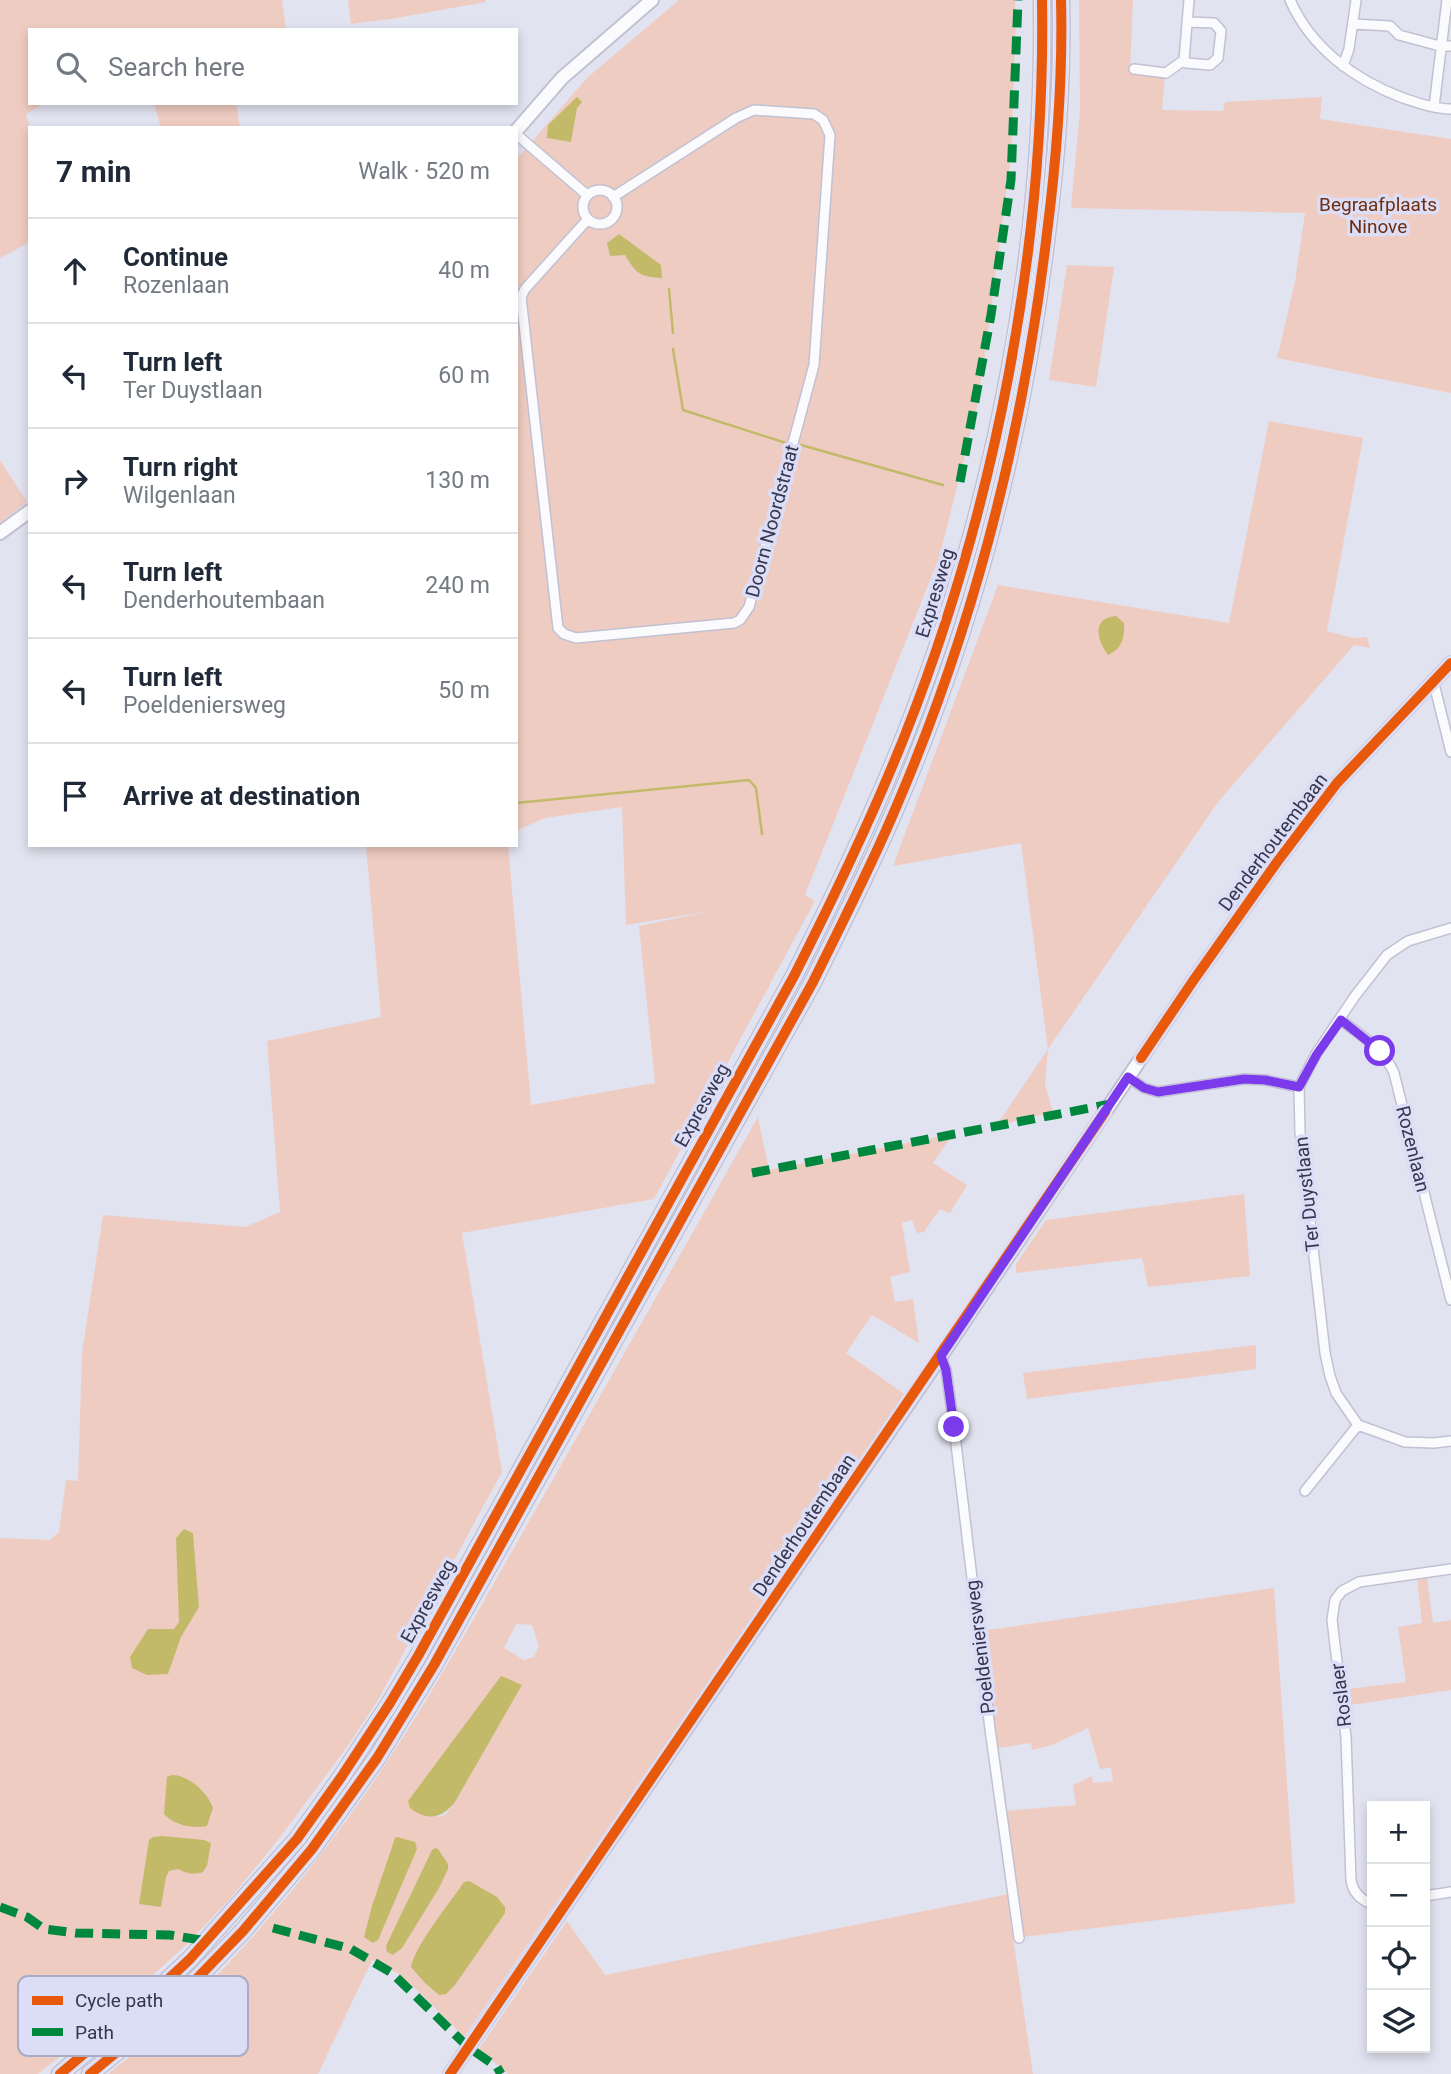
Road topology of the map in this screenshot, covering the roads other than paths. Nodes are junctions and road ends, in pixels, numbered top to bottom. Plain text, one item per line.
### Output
1 (652, 0) edge
2 (1042, 0) edge
3 (1061, 0) edge
4 (1189, 0) edge
5 (1290, 0) edge
6 (1356, 0) edge
7 (1447, 0) edge
8 (1187, 22) junction
9 (1353, 24) junction
10 (1440, 46) junction
11 (1451, 46) edge
12 (1184, 60) junction
13 (1343, 66) junction
14 (1134, 69) dead end
15 (1434, 107) junction
16 (1451, 109) edge
17 (518, 130) edge
18 (518, 134) edge
19 (587, 195) junction
20 (613, 197) junction
21 (588, 219) junction
22 (28, 512) edge
23 (0, 533) edge
24 (1451, 663) edge
25 (1433, 680) junction
26 (1451, 752) edge
27 (1451, 928) edge
28 (1341, 1020) junction
29 (1128, 1077) junction
30 (1299, 1087) junction
31 (1451, 1300) edge
32 (941, 1356) junction
33 (1358, 1425) junction
34 (1451, 1441) edge
35 (1305, 1491) dead end
36 (1451, 1569) edge
37 (1451, 1892) edge
38 (1430, 1895) edge
39 (1367, 1902) edge
40 (1019, 1938) dead end
41 (172, 1976) edge
42 (199, 1976) edge
43 (81, 2056) edge
44 (111, 2056) edge
45 (60, 2074) edge
46 (90, 2074) edge
47 (450, 2074) edge

1 - 17 street
2 - 41 highway, Expresweg
3 - 42 highway, Expresweg
4 - 8 street
5 - 13 street
6 - 9 street
7 - 10 street
8 - 12 street
8 - 12 street
9 - 10 street
9 - 13 street
10 - 11 street
10 - 15 street
12 - 14 street
13 - 15 street
15 - 16 street
18 - 19 street
19 - 20 street
19 - 21 street
20 - 21 street
20 - 21 street, Doorn Noordstraat
22 - 23 street
24 - 25 street, Denderhoutembaan
25 - 26 street
25 - 29 street, Denderhoutembaan
27 - 28 street, Ter Duystlaan
28 - 30 street, Ter Duystlaan
28 - 31 street, Rozenlaan
29 - 30 street
29 - 32 street, Denderhoutembaan
30 - 33 street, Ter Duystlaan
32 - 40 street, Poeldeniersweg
32 - 47 street, Denderhoutembaan
33 - 34 street
33 - 35 street
36 - 39 street, Roslaer
37 - 38 street
43 - 45 highway, Expresweg
44 - 46 highway, Expresweg

